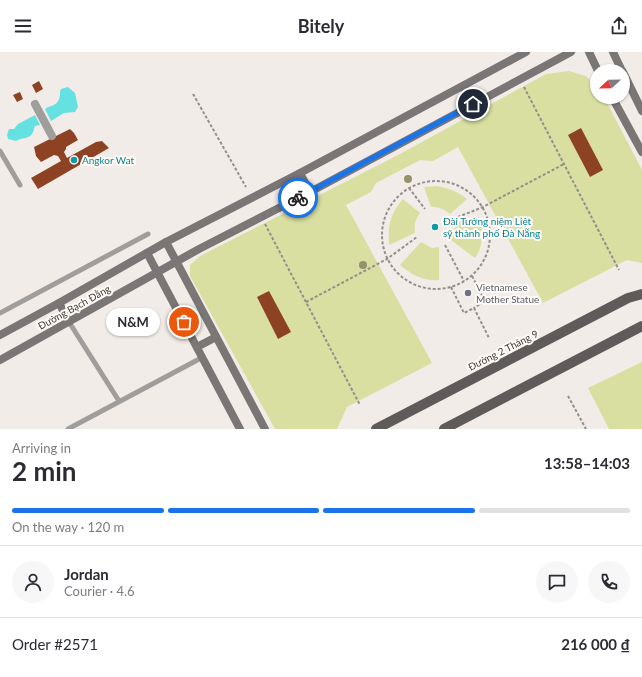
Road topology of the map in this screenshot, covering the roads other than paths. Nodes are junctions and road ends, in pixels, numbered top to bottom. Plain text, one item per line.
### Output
1 (526, 52) edge
2 (571, 52) edge
3 (589, 52) edge
4 (613, 52) edge
5 (595, 64) edge
6 (619, 64) edge
7 (463, 86) junction
8 (630, 86) edge
9 (35, 104) dead end
10 (473, 104) junction
11 (616, 104) edge
12 (642, 110) edge
13 (52, 136) dead end
14 (0, 151) edge
15 (642, 152) edge
16 (300, 173) junction
17 (20, 185) dead end
18 (310, 192) junction
19 (148, 234) dead end
20 (166, 242) junction
21 (147, 253) junction
22 (176, 262) junction
23 (157, 272) junction
24 (642, 294) edge
25 (59, 303) junction
26 (0, 312) edge
27 (69, 322) junction
28 (642, 326) edge
29 (0, 335) edge
30 (216, 337) junction
31 (197, 347) junction
32 (202, 357) junction
33 (0, 360) edge
34 (119, 401) junction
35 (68, 429) edge
36 (240, 429) edge
37 (265, 429) edge
38 (376, 429) edge
39 (444, 429) edge

1 - 7 main road, Đường Bạch Đằng
2 - 10 main road, Đường Bạch Đằng
3 - 5 main road
4 - 6 main road
7 - 10 main road
7 - 16 main road, Đường Bạch Đằng
8 - 12 main road
9 - 13 street
10 - 18 main road, Đường Bạch Đằng
11 - 15 main road
14 - 17 lane
16 - 18 main road
16 - 20 main road, Đường Bạch Đằng
18 - 22 main road, Đường Bạch Đằng
19 - 26 lane
20 - 21 main road, Đường Bạch Đằng
20 - 22 main road
21 - 23 main road
21 - 25 main road, Đường Bạch Đằng
22 - 23 main road, Đường Bạch Đằng
22 - 30 main road
23 - 27 main road, Đường Bạch Đằng
23 - 31 main road
24 - 38 main road, Đường 2 Tháng 9
25 - 27 main road
25 - 29 main road, Đường Bạch Đằng
27 - 33 main road, Đường Bạch Đằng
27 - 34 lane
28 - 39 main road
30 - 31 main road
30 - 37 main road
31 - 32 main road
32 - 34 lane
32 - 36 main road
34 - 35 lane

